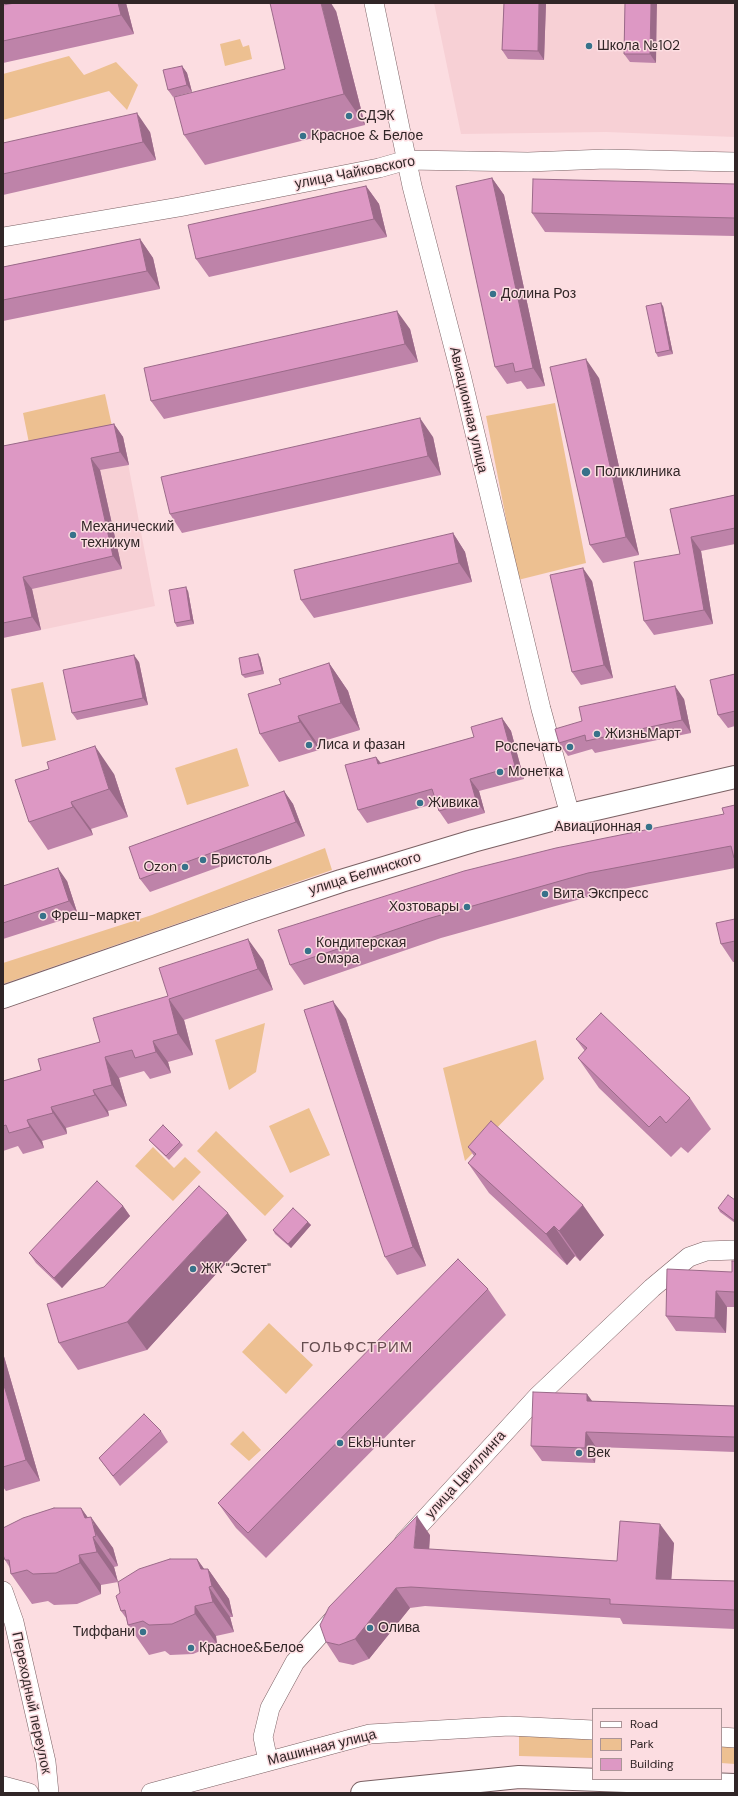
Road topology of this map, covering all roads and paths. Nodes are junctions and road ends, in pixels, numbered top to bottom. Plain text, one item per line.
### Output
1 (374, 3) edge
2 (407, 160) junction
3 (735, 162) edge
4 (3, 237) edge
5 (735, 777) edge
6 (570, 814) junction
7 (3, 997) edge
8 (735, 1250) edge
9 (394, 1553) edge
10 (3, 1592) edge
11 (352, 1599) edge
12 (592, 1730) edge
13 (722, 1737) edge
14 (735, 1738) edge
15 (268, 1761) junction
16 (592, 1780) edge
17 (600, 1780) edge
18 (735, 1785) edge
19 (3, 1786) edge
20 (29, 1793) edge
21 (49, 1793) edge
22 (151, 1793) edge
23 (362, 1793) edge

1 - 2 street, Авиационная улица
2 - 3 street, улица Чайковского
2 - 4 street, улица Чайковского
2 - 6 street, Авиационная улица
5 - 6 main road, улица Белинского
6 - 7 main road, улица Белинского
8 - 9 street, улица Цвиллинга
10 - 21 street, Переходный переулок
11 - 15 street
12 - 15 street, Машинная улица
13 - 14 street
15 - 22 street, Машинная улица
16 - 23 main road
17 - 18 main road
19 - 20 street

